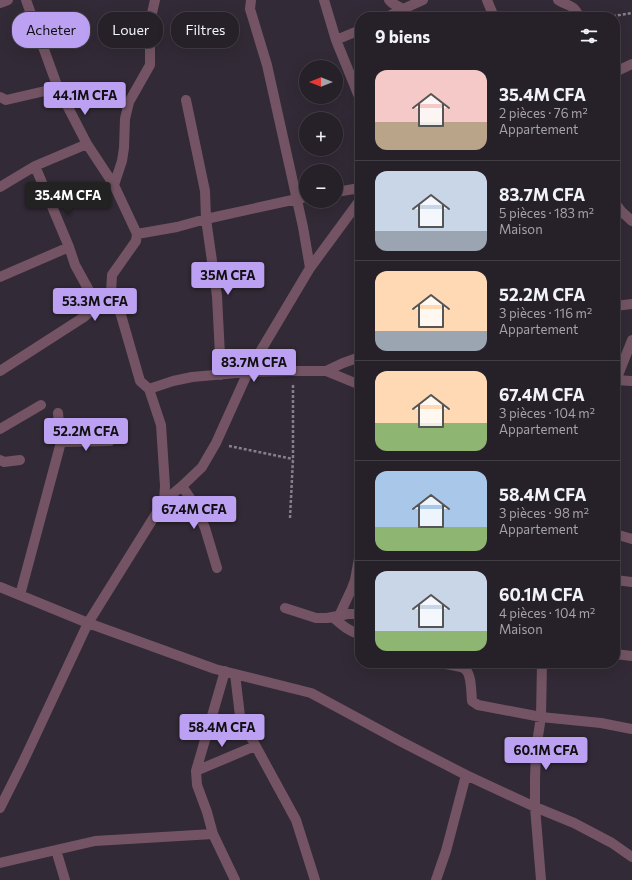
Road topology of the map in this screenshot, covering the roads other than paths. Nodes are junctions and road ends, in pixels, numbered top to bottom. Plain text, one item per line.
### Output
1 (8, 0) edge
2 (26, 0) edge
3 (155, 0) edge
4 (251, 0) edge
5 (324, 0) edge
6 (389, 0) edge
7 (423, 0) edge
8 (487, 0) edge
9 (558, 0) edge
10 (0, 3) edge
11 (403, 9) junction
12 (397, 12) edge
13 (492, 12) edge
14 (577, 12) edge
15 (355, 32) edge
16 (336, 40) junction
17 (632, 64) edge
18 (620, 70) edge
19 (355, 87) edge
20 (58, 88) junction
21 (0, 98) edge
22 (186, 100) dead end
23 (87, 144) junction
24 (35, 166) junction
25 (114, 185) junction
26 (0, 187) edge
27 (299, 189) edge
28 (355, 189) edge
29 (343, 191) edge
30 (299, 197) edge
31 (355, 207) edge
32 (302, 208) edge
33 (620, 209) edge
34 (206, 219) junction
35 (632, 221) edge
36 (137, 234) junction
37 (69, 247) junction
38 (310, 268) junction
39 (0, 277) edge
40 (111, 293) junction
41 (632, 304) edge
42 (97, 305) junction
43 (620, 305) edge
44 (632, 340) edge
45 (355, 359) edge
46 (0, 371) edge
47 (326, 371) junction
48 (620, 371) edge
49 (248, 372) junction
50 (221, 375) junction
51 (620, 381) edge
52 (632, 381) edge
53 (355, 382) edge
54 (149, 389) junction
55 (42, 405) dead end
56 (58, 413) dead end
57 (0, 429) edge
58 (110, 441) dead end
59 (61, 442) junction
60 (0, 460) edge
61 (20, 460) dead end
62 (182, 486) junction
63 (164, 500) junction
64 (620, 535) edge
65 (632, 539) edge
66 (218, 568) dead end
67 (355, 580) edge
68 (620, 581) edge
69 (632, 582) edge
70 (0, 587) edge
71 (20, 596) junction
72 (285, 608) dead end
73 (355, 614) edge
74 (337, 617) junction
75 (88, 622) junction
76 (355, 633) edge
77 (620, 655) edge
78 (632, 656) edge
79 (464, 668) edge
80 (542, 668) edge
81 (230, 673) junction
82 (541, 717) junction
83 (632, 729) edge
84 (255, 746) junction
85 (196, 771) junction
86 (466, 775) junction
87 (535, 807) junction
88 (0, 808) edge
89 (213, 834) junction
90 (56, 850) junction
91 (632, 857) edge
92 (0, 863) edge
93 (65, 880) edge
94 (235, 880) edge
95 (315, 880) edge
96 (436, 880) edge
97 (542, 880) edge

1 - 10 street
2 - 20 street
3 - 25 street
4 - 27 street
5 - 16 street
6 - 11 street
7 - 11 street
8 - 13 street
9 - 14 street
11 - 12 street
15 - 16 street
16 - 19 street
17 - 18 street
20 - 21 street
20 - 23 street
22 - 34 street
23 - 24 street
23 - 25 street
24 - 26 street
24 - 37 street
25 - 36 street
28 - 29 street
30 - 34 street
31 - 38 street
32 - 38 street
33 - 35 street
34 - 36 street
34 - 50 street
36 - 40 street
37 - 39 street
37 - 42 street
38 - 49 street
40 - 42 street
40 - 54 street
41 - 43 street
42 - 46 street
44 - 48 street
45 - 47 street
47 - 49 street
47 - 53 street
49 - 50 street
49 - 62 street
50 - 54 street
51 - 52 street
54 - 63 street
55 - 57 street
56 - 59 street
58 - 59 street
59 - 71 street
60 - 61 street
62 - 63 street
62 - 66 street
63 - 75 street
64 - 65 street
67 - 74 street
68 - 69 street
70 - 71 street
71 - 75 street
72 - 74 street
73 - 74 street
74 - 76 street
75 - 81 street
75 - 88 street
77 - 78 street
79 - 82 street
80 - 82 street
81 - 84 street
81 - 85 street
81 - 86 street
82 - 83 street
82 - 87 street
84 - 85 street
84 - 95 street
85 - 89 street
86 - 87 street
86 - 96 street
87 - 91 street
87 - 97 street
89 - 90 street
89 - 94 street
90 - 92 street
90 - 93 street

